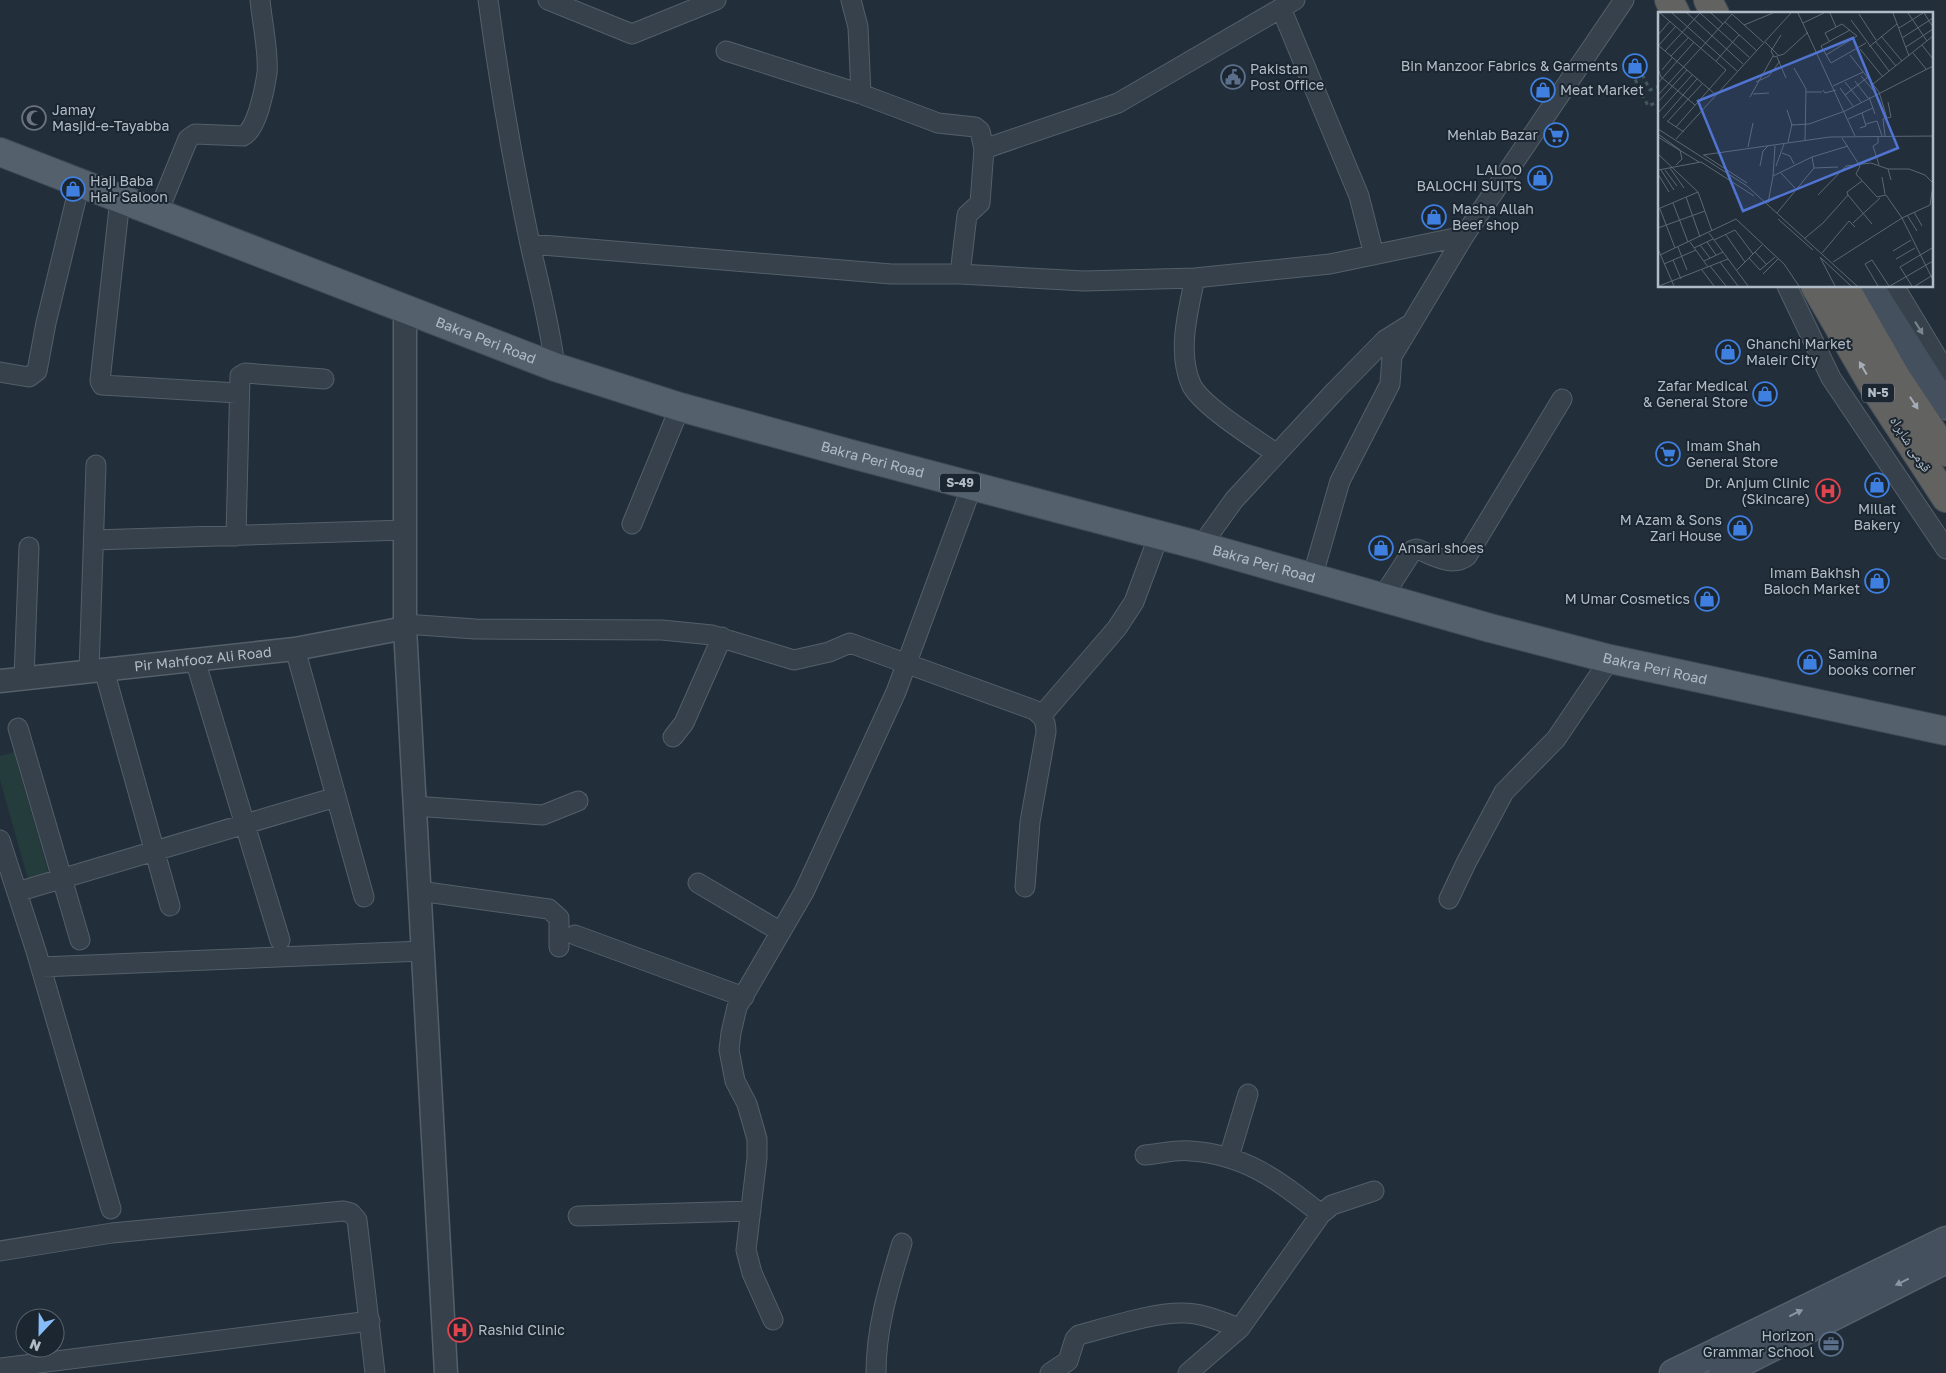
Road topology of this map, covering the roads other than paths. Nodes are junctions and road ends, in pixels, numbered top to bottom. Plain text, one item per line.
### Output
1 (260, 0) edge
2 (488, 0) edge
3 (548, 0) edge
4 (716, 0) edge
5 (851, 0) edge
6 (1624, 0) edge
7 (1669, 0) edge
8 (1708, 0) edge
9 (1288, 4) edge
10 (1675, 12) edge
11 (1713, 12) edge
12 (726, 51) dead end
13 (861, 94) junction
14 (984, 148) junction
15 (0, 152) edge
16 (80, 183) junction
17 (120, 199) junction
18 (158, 212) junction
19 (1464, 236) junction
20 (530, 244) junction
21 (1374, 255) junction
22 (960, 274) junction
23 (1195, 278) junction
24 (1787, 288) edge
25 (1815, 288) edge
26 (1845, 288) edge
27 (1871, 288) edge
28 (1895, 288) edge
29 (404, 307) junction
30 (1412, 323) junction
31 (555, 367) junction
32 (0, 372) edge
33 (1946, 372) edge
34 (324, 379) dead end
35 (238, 393) junction
36 (1562, 399) dead end
37 (1946, 406) edge
38 (680, 407) junction
39 (1946, 452) edge
40 (1277, 454) junction
41 (96, 465) dead end
42 (972, 486) junction
43 (1946, 498) edge
44 (632, 524) dead end
45 (405, 530) junction
46 (1159, 535) junction
47 (236, 536) junction
48 (94, 540) junction
49 (29, 546) dead end
50 (1201, 546) junction
51 (1946, 549) edge
52 (1312, 578) junction
53 (1382, 598) junction
54 (405, 626) junction
55 (722, 637) junction
56 (295, 649) junction
57 (1610, 659) junction
58 (195, 660) junction
59 (907, 664) junction
60 (96, 670) junction
61 (24, 678) junction
62 (0, 681) edge
63 (1042, 716) junction
64 (18, 728) dead end
65 (1946, 731) edge
66 (673, 737) dead end
67 (336, 797) junction
68 (578, 802) dead end
69 (414, 806) junction
70 (245, 825) junction
71 (0, 840) edge
72 (154, 851) junction
73 (61, 878) junction
74 (698, 883) dead end
75 (1025, 887) dead end
76 (419, 891) junction
77 (17, 892) junction
78 (364, 897) dead end
79 (1449, 900) dead end
80 (170, 906) dead end
81 (781, 932) junction
82 (575, 935) dead end
83 (80, 940) dead end
84 (280, 940) dead end
85 (559, 947) dead end
86 (422, 951) junction
87 (41, 967) junction
88 (744, 997) junction
89 (1248, 1094) dead end
90 (1145, 1155) dead end
91 (1229, 1157) junction
92 (1374, 1191) dead end
93 (111, 1210) dead end
94 (751, 1211) junction
95 (1321, 1214) junction
96 (578, 1216) dead end
97 (1946, 1240) edge
98 (902, 1243) dead end
99 (0, 1251) edge
100 (1946, 1260) edge
101 (370, 1320) junction
102 (773, 1320) dead end
103 (1240, 1328) junction
104 (1728, 1366) edge
105 (0, 1368) edge
106 (375, 1373) edge
107 (446, 1373) edge
108 (876, 1373) edge
109 (1050, 1373) edge
110 (1188, 1373) edge
111 (1673, 1373) edge

1 - 18 street
2 - 20 street
3 - 4 street
5 - 13 street
6 - 19 street
7 - 10 highway
8 - 11 highway
9 - 14 street
9 - 21 street
12 - 13 street
13 - 14 street
14 - 22 street
15 - 16 main road, Bakra Peri Road / S-49
16 - 17 main road, Bakra Peri Road / S-49
16 - 32 street
17 - 18 main road, Bakra Peri Road / S-49
17 - 35 street
18 - 29 main road, Bakra Peri Road / S-49
19 - 21 street
19 - 30 street
20 - 22 street
20 - 31 street
21 - 23 street
22 - 23 street
23 - 40 street
24 - 51 street
43 -> 25 highway, قومی شاہراہ / N-5
26 -> 39 highway, قومی شاہراہ / N-5
27 - 37 main road
28 -> 33 street
29 - 31 main road, Bakra Peri Road / S-49
29 - 45 street
30 - 40 street
30 - 52 street
31 - 38 main road, Bakra Peri Road / S-49
34 - 35 street
35 - 47 street
36 - 53 street
38 - 42 main road, Bakra Peri Road / S-49
38 - 44 street
40 - 50 street
41 - 48 street
42 - 46 main road, Bakra Peri Road / S-49
42 - 59 street
45 - 47 street
45 - 54 street
46 - 50 main road, Bakra Peri Road / S-49
46 - 63 street
47 - 48 street
48 - 60 street
49 - 61 street
50 - 52 main road, Bakra Peri Road / S-49
52 - 53 main road, Bakra Peri Road / S-49
53 - 57 main road, Bakra Peri Road / S-49
54 - 55 street
54 - 56 street, Pir Mahfooz Ali Road
54 - 69 street
55 - 59 street
55 - 66 street
56 - 58 street, Pir Mahfooz Ali Road
56 - 67 street
57 - 65 main road, Bakra Peri Road / S-49
57 - 79 street
58 - 60 street, Pir Mahfooz Ali Road
58 - 70 street
59 - 63 street
59 - 81 street
60 - 61 street, Pir Mahfooz Ali Road
60 - 72 street
61 - 62 street, Pir Mahfooz Ali Road
63 - 75 street
64 - 73 street
67 - 70 street
67 - 78 street
68 - 69 street
69 - 76 street
70 - 72 street
70 - 84 street
71 - 77 street
72 - 73 street
72 - 80 street
73 - 77 street
73 - 83 street
74 - 81 street
76 - 85 street
76 - 86 street
77 - 87 street
81 - 88 street
82 - 88 street
86 - 87 street
86 - 107 street
87 - 93 street
88 - 94 street
89 - 91 street
90 - 91 street
91 - 95 street
92 - 95 street
94 - 96 street
94 - 102 street
95 - 103 street
104 -> 97 main road
98 - 108 street
99 - 101 street
100 -> 104 main road
101 - 105 street
101 - 106 street
103 - 109 street
103 - 110 street
104 - 111 main road

